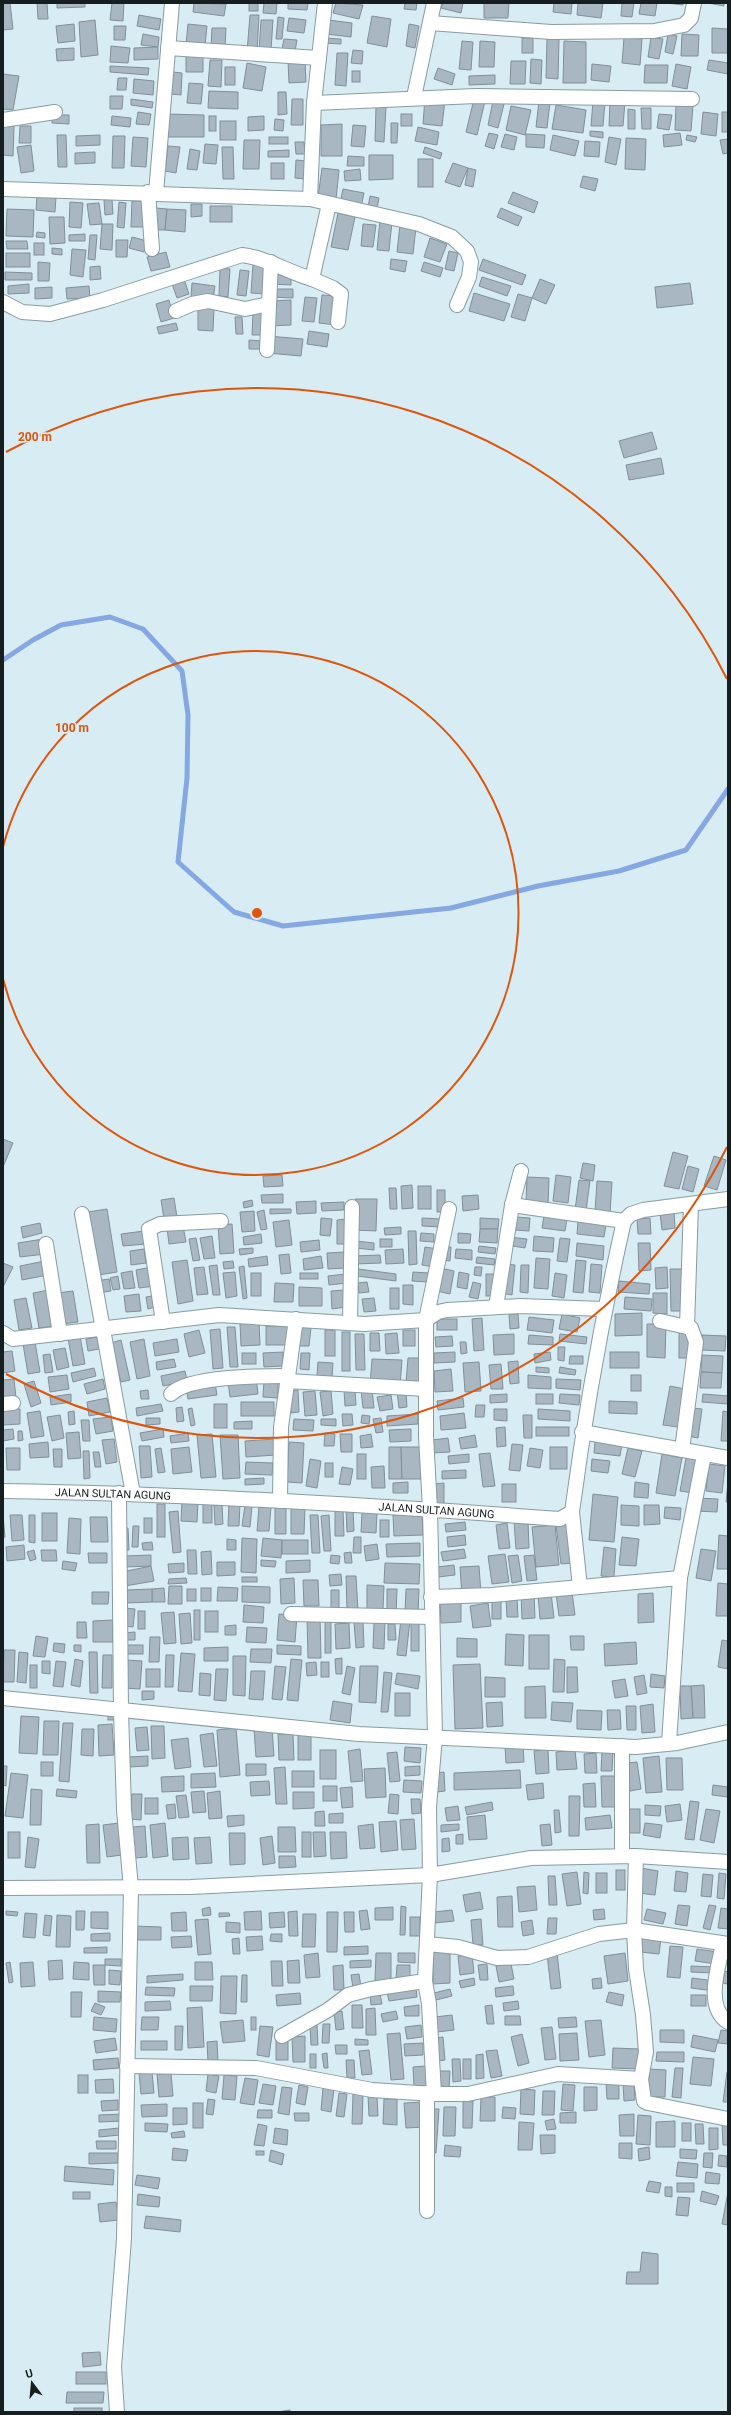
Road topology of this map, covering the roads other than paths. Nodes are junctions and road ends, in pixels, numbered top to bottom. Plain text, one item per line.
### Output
1 (172, 3) edge
2 (325, 3) edge
3 (434, 3) edge
4 (694, 3) edge
5 (430, 23) junction
6 (168, 48) junction
7 (319, 58) junction
8 (414, 97) junction
9 (692, 99) dead end
10 (314, 103) junction
11 (55, 112) dead end
12 (3, 120) edge
13 (3, 188) edge
14 (152, 192) junction
15 (310, 199) junction
16 (329, 204) junction
17 (152, 249) dead end
18 (271, 262) junction
19 (313, 275) junction
20 (3, 302) edge
21 (269, 304) junction
22 (457, 305) dead end
23 (176, 311) dead end
24 (338, 322) dead end
25 (266, 350) dead end
26 (521, 1171) dead end
27 (728, 1199) edge
28 (691, 1204) junction
29 (512, 1205) junction
30 (352, 1207) dead end
31 (448, 1209) dead end
32 (82, 1214) dead end
33 (221, 1221) dead end
34 (624, 1221) junction
35 (46, 1244) dead end
36 (496, 1307) junction
37 (604, 1309) junction
38 (296, 1319) junction
39 (426, 1320) junction
40 (660, 1321) dead end
41 (163, 1322) junction
42 (350, 1323) junction
43 (686, 1327) junction
44 (104, 1328) junction
45 (3, 1333) edge
46 (60, 1334) junction
47 (287, 1378) junction
48 (426, 1389) junction
49 (171, 1394) dead end
50 (582, 1432) junction
51 (682, 1450) junction
52 (704, 1455) junction
53 (728, 1458) edge
54 (3, 1491) edge
55 (126, 1493) junction
56 (280, 1501) junction
57 (430, 1510) junction
58 (572, 1512) junction
59 (680, 1578) junction
60 (580, 1587) junction
61 (431, 1597) junction
62 (291, 1614) dead end
63 (432, 1617) junction
64 (3, 1698) edge
65 (121, 1711) junction
66 (728, 1732) edge
67 (435, 1738) junction
68 (669, 1743) junction
69 (622, 1746) junction
70 (629, 1856) junction
71 (728, 1862) edge
72 (430, 1875) junction
73 (3, 1888) edge
74 (131, 1888) junction
75 (634, 1930) junction
76 (427, 1944) junction
77 (726, 1944) edge
78 (425, 1981) junction
79 (728, 2022) edge
80 (282, 2036) dead end
81 (127, 2066) junction
82 (641, 2079) junction
83 (430, 2094) junction
84 (728, 2119) edge
85 (427, 2211) dead end
86 (117, 2412) edge

1 - 6 street
2 - 7 street
3 - 5 street
4 - 5 street
5 - 8 street
6 - 7 street
6 - 14 street
7 - 10 street
8 - 9 street
8 - 10 street
10 - 15 street
11 - 12 street
13 - 14 street
14 - 15 street
14 - 17 street
15 - 16 street
16 - 19 street
16 - 22 street
18 - 19 street
18 - 20 street
18 - 21 street
19 - 24 street
21 - 23 street
21 - 25 street
26 - 29 street
27 - 28 street
28 - 34 street
28 - 43 street
29 - 34 street
29 - 36 street
30 - 42 street
31 - 39 street
32 - 44 street
33 - 41 street
34 - 37 street
35 - 46 street
36 - 37 street
36 - 39 street
37 - 50 street
38 - 41 street
38 - 42 street
38 - 47 street
39 - 42 street
39 - 48 street
40 - 43 street
41 - 44 street
43 - 51 street
44 - 46 street
44 - 55 street
45 - 46 street
47 - 48 street
47 - 49 street
47 - 56 street
48 - 57 street
50 - 51 street
50 - 58 street
51 - 52 street
52 - 53 street
52 - 59 street
54 - 55 street, JALAN SULTAN AGUNG
55 - 56 street, JALAN SULTAN AGUNG
55 - 65 street
56 - 57 street, JALAN SULTAN AGUNG
57 - 58 street, JALAN SULTAN AGUNG
57 - 61 street
58 - 60 street
59 - 60 street
59 - 68 street
60 - 61 street
61 - 63 street
62 - 63 street
63 - 67 street
64 - 65 street
65 - 67 street
65 - 74 street
66 - 68 street
67 - 69 street
67 - 72 street
68 - 69 street
69 - 70 street
70 - 71 street
70 - 72 street
70 - 75 street
72 - 74 street
72 - 76 street
73 - 74 street
74 - 81 street
75 - 76 street
75 - 77 street
75 - 82 street
76 - 78 street
77 - 79 street
78 - 80 street
78 - 83 street
81 - 83 street
81 - 86 street
82 - 83 street
82 - 84 street
83 - 85 street

